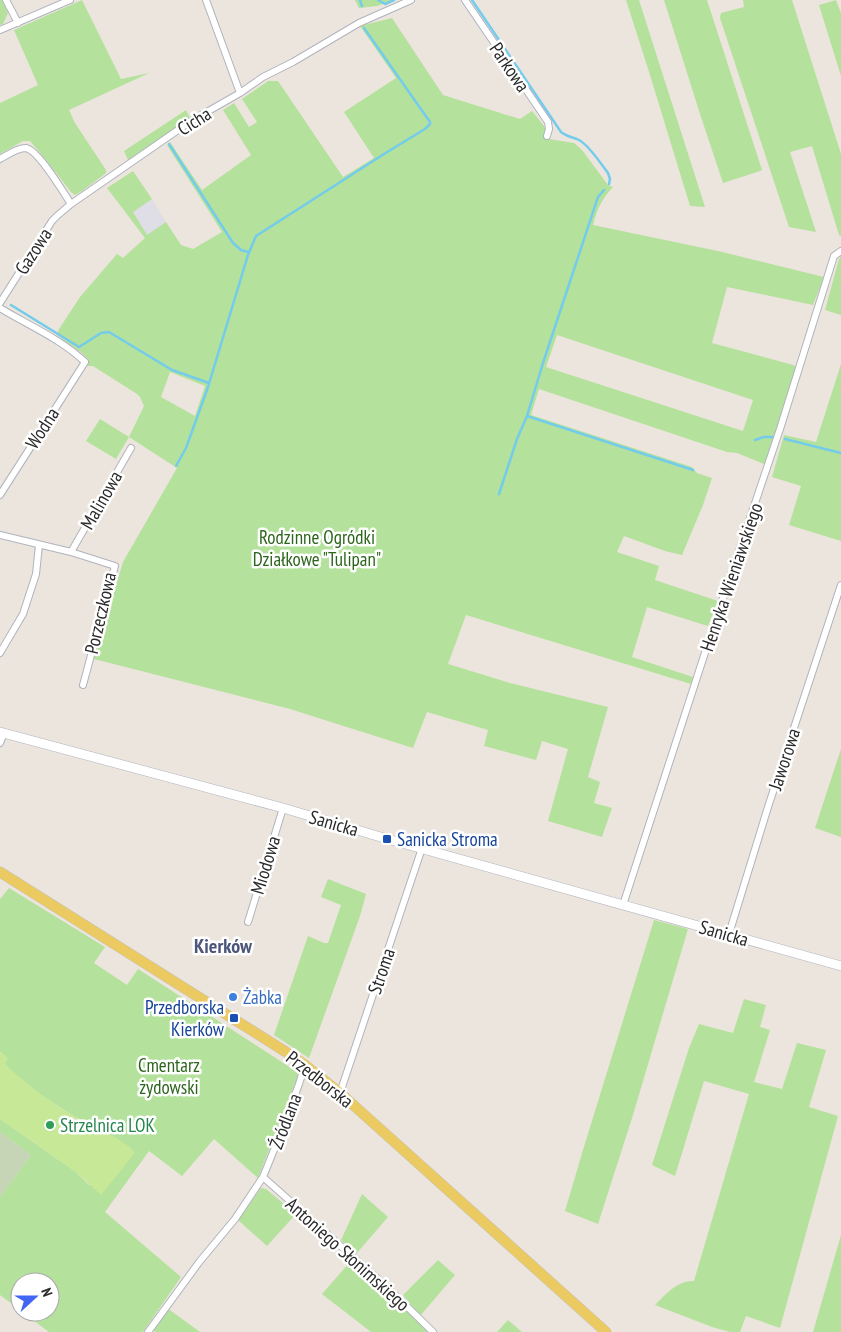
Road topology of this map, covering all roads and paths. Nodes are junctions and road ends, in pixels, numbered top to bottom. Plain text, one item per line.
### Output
1 (6, 0) edge
2 (70, 0) edge
3 (206, 0) edge
4 (411, 0) edge
5 (465, 0) edge
6 (18, 22) junction
7 (0, 30) edge
8 (240, 93) junction
9 (547, 136) dead end
10 (0, 159) edge
11 (71, 204) junction
12 (841, 251) edge
13 (0, 301) edge
14 (0, 308) edge
15 (131, 448) dead end
16 (0, 495) edge
17 (0, 535) edge
18 (39, 545) junction
19 (71, 552) junction
20 (841, 585) edge
21 (0, 653) edge
22 (83, 685) dead end
23 (2, 733) edge
24 (0, 743) edge
25 (283, 808) junction
26 (422, 848) junction
27 (0, 872) edge
28 (623, 905) junction
29 (248, 922) dead end
30 (729, 934) junction
31 (841, 966) edge
32 (305, 1065) junction
33 (340, 1093) junction
34 (263, 1177) junction
35 (148, 1332) edge
36 (433, 1332) edge
37 (606, 1332) edge

1 - 6 street
2 - 6 street
3 - 8 street
4 - 8 street, Cicha
5 - 9 street, Parkowa
6 - 7 street
8 - 11 street, Cicha
10 - 11 street
11 - 13 street, Gazowa
12 - 28 street, Henryka Wieniawskiego
14 - 16 street, Wodna
15 - 19 street, Malinowa
17 - 18 street, Porzeczkowa
18 - 19 street, Porzeczkowa
18 - 21 street
19 - 22 street, Porzeczkowa
20 - 30 street, Jaworowa
23 - 24 street
23 - 25 street, Sanicka
25 - 26 street, Sanicka
25 - 29 street, Miodowa
26 - 28 street, Sanicka
26 - 33 street, Stroma
27 - 32 main road, Przedborska
28 - 30 street, Sanicka
30 - 31 street, Sanicka
32 - 33 main road, Przedborska
32 - 34 street, Źródlana
33 - 37 main road, Przedborska
34 - 35 street, Źródlana
34 - 36 street, Antoniego Słonimskiego

